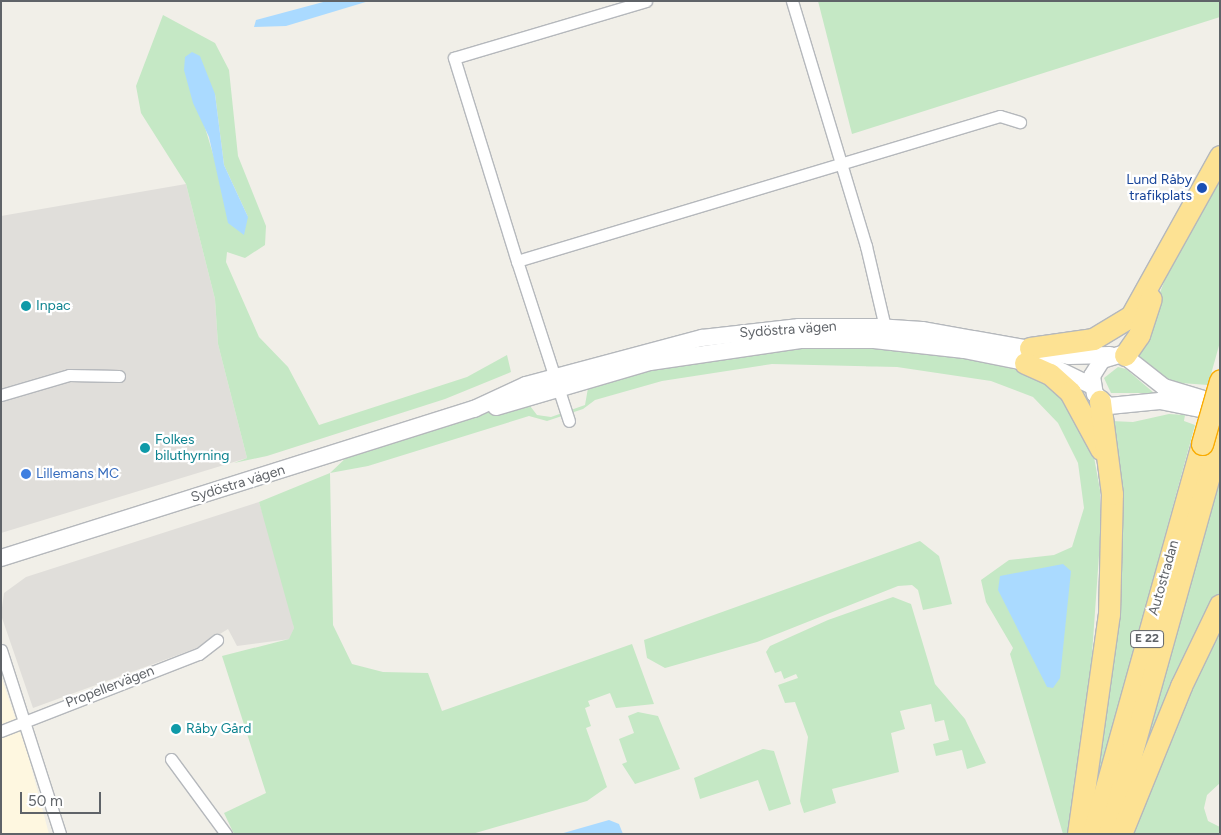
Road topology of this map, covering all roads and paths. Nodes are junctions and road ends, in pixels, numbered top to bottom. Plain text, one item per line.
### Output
1 (646, 1) edge
2 (792, 1) edge
3 (1020, 122) dead end
4 (1220, 156) edge
5 (840, 164) junction
6 (516, 261) junction
7 (1160, 270) junction
8 (885, 327) junction
9 (1028, 355) junction
10 (1118, 355) junction
11 (119, 376) dead end
12 (1220, 381) edge
13 (556, 383) junction
14 (1096, 394) junction
15 (1, 395) edge
16 (1220, 404) edge
17 (1220, 413) edge
18 (569, 421) dead end
19 (1213, 443) edge
20 (1110, 470) junction
21 (1, 558) edge
22 (1220, 605) edge
23 (217, 640) dead end
24 (1, 650) edge
25 (24, 721) junction
26 (1, 731) edge
27 (171, 759) dead end
28 (60, 834) edge
29 (226, 834) edge
30 (1078, 834) edge
31 (1093, 834) edge
32 (1109, 834) edge
33 (1121, 834) edge

1 - 6 street
2 - 5 street
3 - 5 street
4 - 7 highway
5 - 6 street
5 - 8 street
6 - 13 street
7 - 9 highway
7 - 10 highway
8 - 9 main road, Sydöstra vägen
8 - 13 main road, Sydöstra vägen
9 - 10 main road, Sydöstra vägen
9 - 13 main road, Sydöstra vägen
9 - 14 main road, Sydöstra vägen
9 - 20 highway
10 - 14 main road
10 - 16 main road
11 - 15 street
12 - 19 highway, Autostradan / E 22, bridge
13 - 18 street
13 - 21 main road, Sydöstra vägen
14 - 17 main road, Sydöstra vägen
14 - 20 highway
19 - 31 highway, Autostradan / E 22
19 - 32 highway, Autostradan / E 22
20 - 30 highway
22 - 33 highway
23 - 25 street, Propellervägen
24 - 25 street
25 - 26 street, Propellervägen
25 - 28 street
27 - 29 street

